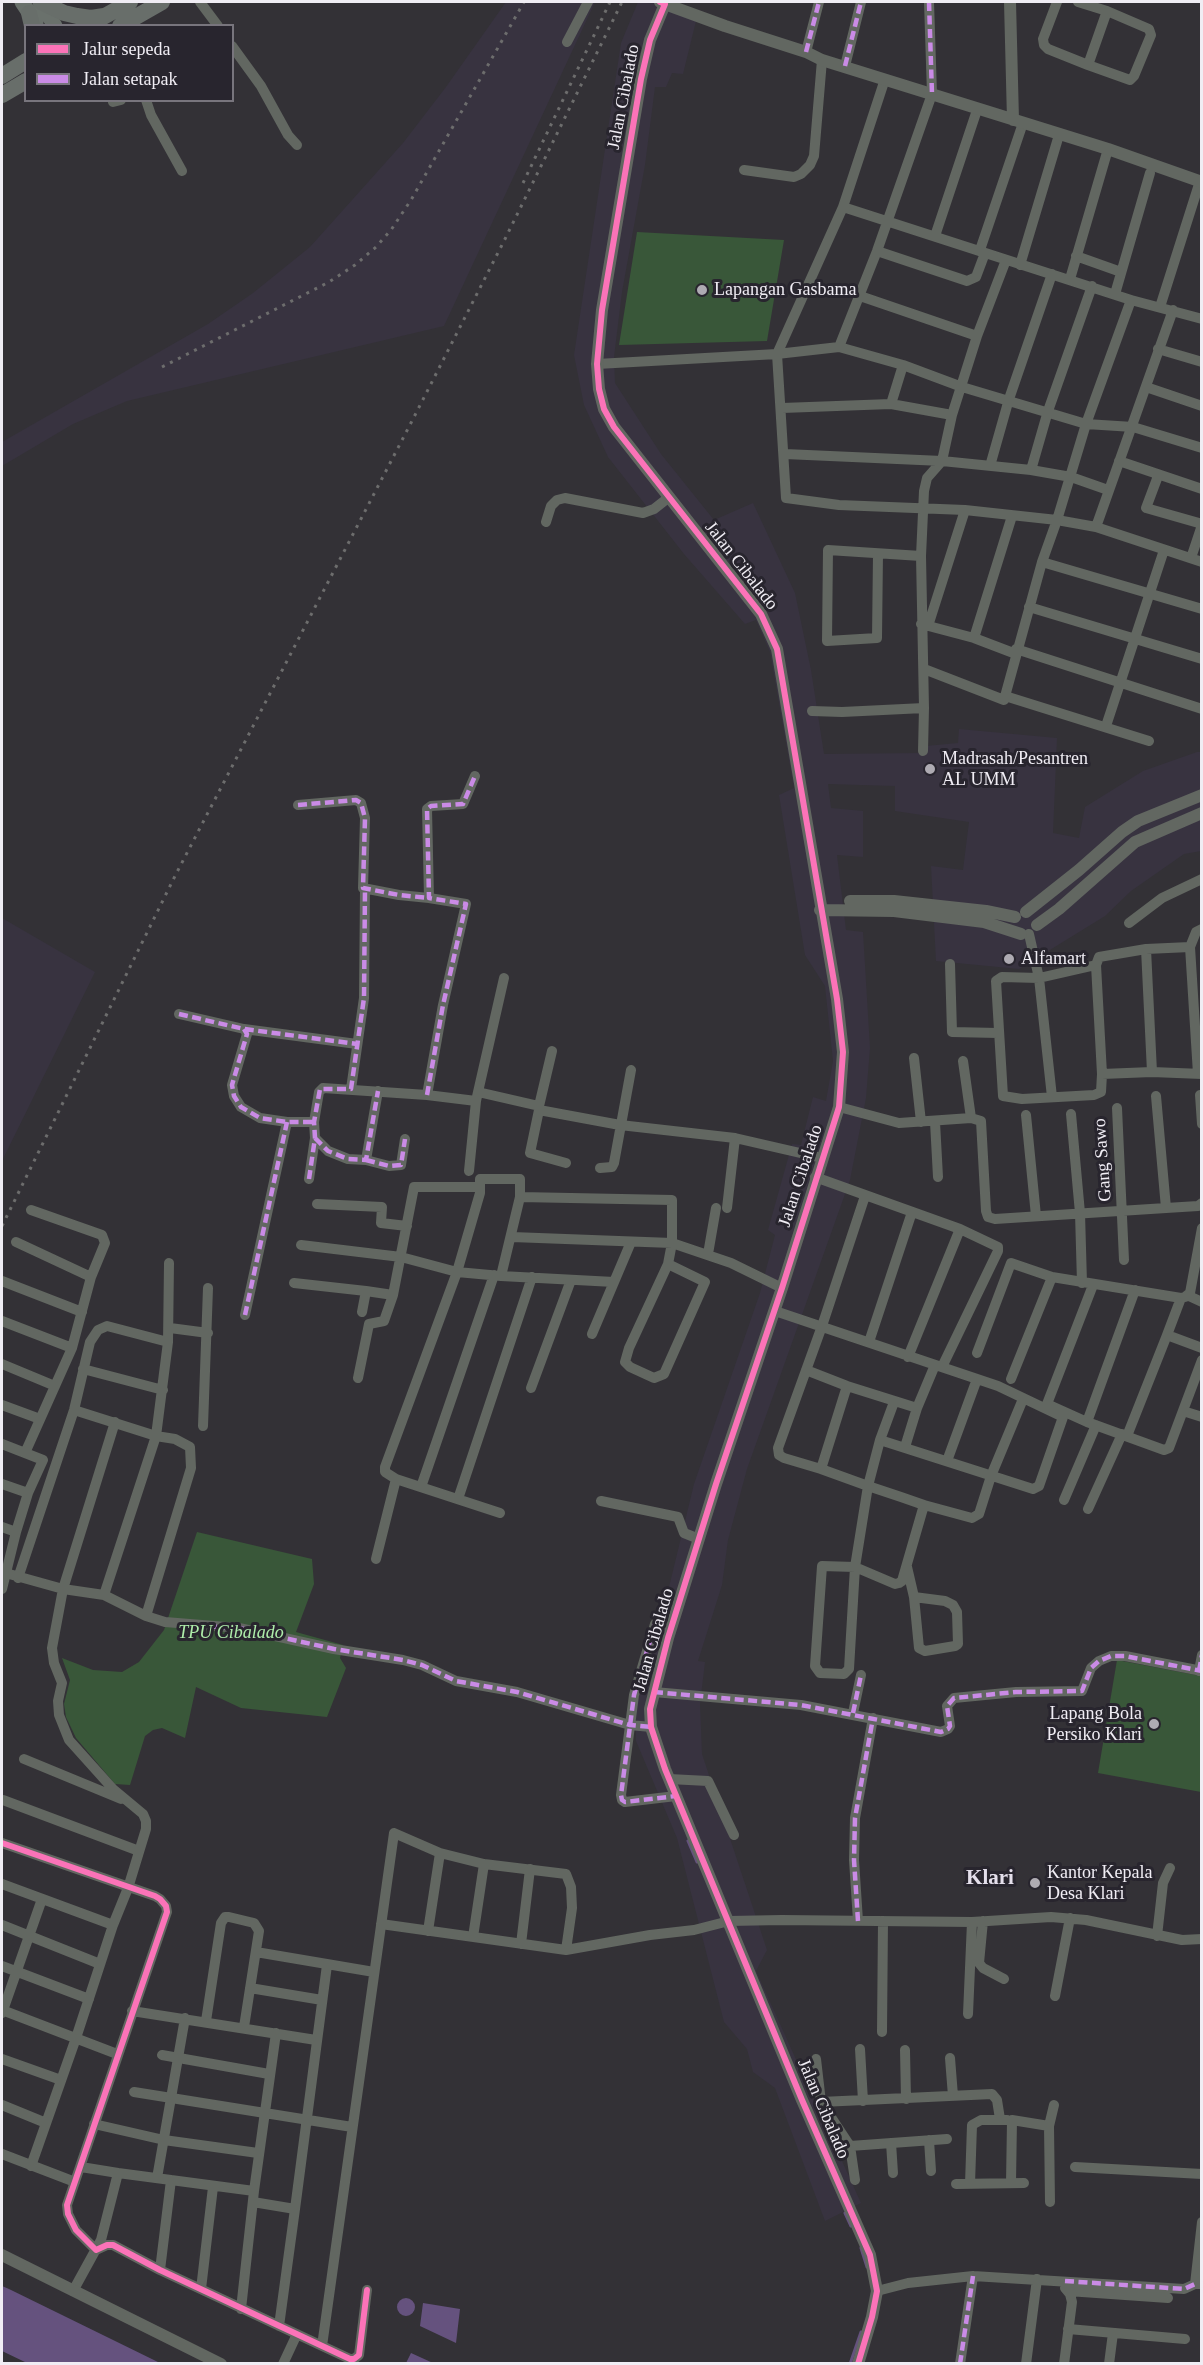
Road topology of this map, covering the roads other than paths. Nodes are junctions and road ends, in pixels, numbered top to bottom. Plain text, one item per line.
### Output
1 (130, 2) edge
2 (162, 2) edge
3 (200, 2) edge
4 (588, 2) edge
5 (663, 2) edge
6 (819, 2) edge
7 (861, 2) edge
8 (930, 2) edge
9 (1010, 2) edge
10 (1057, 2) edge
11 (1078, 2) edge
12 (34, 11) edge
13 (1107, 11) junction
14 (105, 16) junction
15 (52, 24) edge
16 (91, 24) edge
17 (124, 24) edge
18 (216, 24) edge
19 (567, 42) dead end
20 (234, 49) edge
21 (806, 52) junction
22 (822, 60) junction
23 (1088, 65) junction
24 (24, 66) edge
25 (845, 66) junction
26 (2, 76) edge
27 (885, 79) junction
28 (932, 94) junction
29 (2, 95) edge
30 (147, 102) edge
31 (977, 110) junction
32 (1021, 123) junction
33 (1059, 135) junction
34 (297, 145) dead end
35 (1107, 149) junction
36 (744, 170) dead end
37 (182, 171) dead end
38 (1150, 173) dead end
39 (1201, 182) edge
40 (843, 207) junction
41 (888, 220) junction
42 (935, 236) junction
43 (877, 251) junction
44 (983, 252) junction
45 (1076, 256) junction
46 (1006, 260) junction
47 (1020, 265) junction
48 (1121, 272) junction
49 (1052, 274) junction
50 (1070, 279) junction
51 (1092, 286) junction
52 (1115, 294) junction
53 (860, 296) junction
54 (1131, 300) junction
55 (1160, 307) junction
56 (1173, 310) junction
57 (1202, 319) edge
58 (977, 336) junction
59 (839, 347) junction
60 (1158, 349) junction
61 (777, 354) junction
62 (1202, 362) edge
63 (597, 364) junction
64 (903, 365) junction
65 (962, 387) junction
66 (1146, 387) junction
67 (1009, 399) junction
68 (891, 404) junction
69 (1202, 406) edge
70 (782, 408) junction
71 (1048, 411) junction
72 (952, 415) junction
73 (1086, 424) junction
74 (1133, 427) junction
75 (1202, 448) edge
76 (785, 454) junction
77 (942, 461) junction
78 (1119, 461) junction
79 (990, 466) junction
80 (1031, 470) junction
81 (1158, 476) junction
82 (1071, 477) junction
83 (1202, 489) edge
84 (1108, 490) junction
85 (668, 498) junction
86 (922, 509) junction
87 (965, 510) junction
88 (1012, 516) junction
89 (1057, 520) junction
90 (546, 522) dead end
91 (1202, 525) edge
92 (1096, 527) junction
93 (1164, 550) junction
94 (878, 554) junction
95 (921, 556) junction
96 (1196, 560) edge
97 (1042, 562) junction
98 (1149, 595) junction
99 (1029, 607) junction
100 (1202, 609) edge
101 (924, 625) junction
102 (974, 638) junction
103 (1136, 638) junction
104 (1016, 651) junction
105 (1202, 659) edge
106 (924, 669) junction
107 (1120, 684) junction
108 (1005, 696) junction
109 (924, 708) junction
110 (1202, 709) edge
111 (812, 711) dead end
112 (1106, 726) junction
113 (1149, 741) dead end
114 (923, 751) dead end
115 (475, 776) dead end
116 (1202, 795) edge
117 (298, 805) dead end
118 (1202, 813) edge
119 (1202, 879) edge
120 (365, 889) junction
121 (429, 898) junction
122 (819, 906) junction
123 (1021, 914) junction
124 (1129, 923) dead end
125 (1202, 929) edge
126 (1029, 931) junction
127 (1190, 947) junction
128 (1146, 949) junction
129 (950, 964) dead end
130 (1096, 965) junction
131 (504, 978) dead end
132 (1040, 978) junction
133 (179, 1014) dead end
134 (244, 1029) junction
135 (998, 1033) junction
136 (357, 1044) junction
137 (552, 1051) dead end
138 (914, 1058) dead end
139 (963, 1061) dead end
140 (631, 1070) dead end
141 (1152, 1072) junction
142 (1102, 1074) junction
143 (1200, 1074) edge
144 (351, 1089) junction
145 (378, 1091) junction
146 (427, 1095) junction
147 (1200, 1095) dead end
148 (1156, 1096) dead end
149 (477, 1097) junction
150 (1052, 1097) junction
151 (839, 1107) junction
152 (539, 1108) junction
153 (1117, 1108) dead end
154 (1071, 1114) dead end
155 (1026, 1115) dead end
156 (971, 1118) junction
157 (287, 1122) junction
158 (314, 1122) junction
159 (921, 1122) junction
160 (935, 1122) junction
161 (1202, 1124) edge
162 (620, 1125) junction
163 (315, 1138) junction
164 (735, 1138) junction
165 (405, 1139) dead end
166 (815, 1156) junction
167 (366, 1160) junction
168 (566, 1163) dead end
169 (600, 1168) dead end
170 (469, 1171) dead end
171 (815, 1177) junction
172 (938, 1177) dead end
173 (309, 1179) dead end
174 (480, 1187) junction
175 (865, 1196) junction
176 (520, 1197) junction
177 (1202, 1203) edge
178 (317, 1204) dead end
179 (1166, 1208) junction
180 (31, 1210) dead end
181 (1123, 1210) junction
182 (912, 1212) junction
183 (1080, 1213) junction
184 (1035, 1216) junction
185 (407, 1226) junction
186 (1202, 1228) edge
187 (960, 1229) junction
188 (512, 1237) junction
189 (16, 1242) dead end
190 (631, 1242) junction
191 (672, 1244) junction
192 (302, 1245) dead end
193 (708, 1254) junction
194 (401, 1257) junction
195 (1124, 1260) dead end
196 (169, 1263) dead end
197 (668, 1264) junction
198 (457, 1272) junction
199 (497, 1275) junction
200 (92, 1276) junction
201 (532, 1277) junction
202 (1052, 1277) junction
203 (571, 1280) junction
204 (2, 1281) edge
205 (614, 1282) junction
206 (294, 1283) dead end
207 (1088, 1284) junction
208 (208, 1288) dead end
209 (782, 1288) junction
210 (1135, 1290) junction
211 (366, 1291) junction
212 (393, 1295) junction
213 (1185, 1297) junction
214 (1202, 1302) edge
215 (774, 1311) junction
216 (82, 1312) junction
217 (362, 1312) dead end
218 (245, 1315) dead end
219 (2, 1321) edge
220 (822, 1326) junction
221 (170, 1328) junction
222 (208, 1333) junction
223 (592, 1334) dead end
224 (1167, 1335) junction
225 (168, 1342) junction
226 (869, 1342) junction
227 (72, 1348) junction
228 (1202, 1348) edge
229 (977, 1353) dead end
230 (908, 1356) junction
231 (1202, 1360) edge
232 (2, 1364) edge
233 (939, 1366) junction
234 (83, 1369) junction
235 (806, 1370) junction
236 (358, 1378) dead end
237 (977, 1379) junction
238 (1011, 1379) dead end
239 (55, 1386) junction
240 (847, 1386) junction
241 (531, 1388) dead end
242 (163, 1390) junction
243 (1023, 1399) junction
244 (894, 1402) junction
245 (2, 1405) edge
246 (917, 1408) junction
247 (74, 1410) junction
248 (1183, 1411) junction
249 (1202, 1417) edge
250 (40, 1419) junction
251 (115, 1422) junction
252 (1091, 1423) junction
253 (203, 1426) dead end
254 (1124, 1435) junction
255 (156, 1436) junction
256 (880, 1440) junction
257 (2, 1444) edge
258 (905, 1447) junction
259 (26, 1453) junction
260 (43, 1460) junction
261 (56, 1460) junction
262 (947, 1461) junction
263 (821, 1469) junction
264 (991, 1476) junction
265 (396, 1479) junction
266 (2, 1484) edge
267 (868, 1486) junction
268 (421, 1487) junction
269 (28, 1493) junction
270 (458, 1499) junction
271 (1064, 1500) dead end
272 (601, 1501) dead end
273 (924, 1505) junction
274 (1088, 1509) dead end
275 (500, 1513) dead end
276 (2, 1527) edge
277 (15, 1532) junction
278 (694, 1538) junction
279 (376, 1559) dead end
280 (907, 1566) junction
281 (855, 1567) junction
282 (4, 1573) edge
283 (18, 1578) junction
284 (2, 1589) edge
285 (63, 1589) junction
286 (104, 1594) junction
287 (914, 1596) junction
288 (146, 1616) junction
289 (655, 1624) dead end
290 (1202, 1655) edge
291 (1200, 1671) edge
292 (861, 1675) dead end
293 (654, 1692) junction
294 (853, 1713) junction
295 (873, 1718) junction
296 (641, 1726) junction
297 (24, 1759) dead end
298 (669, 1779) junction
299 (669, 1798) junction
300 (3, 1800) edge
301 (127, 1802) junction
302 (734, 1835) dead end
303 (2, 1843) edge
304 (139, 1851) junction
305 (440, 1853) junction
306 (484, 1864) junction
307 (1170, 1868) dead end
308 (531, 1869) junction
309 (2, 1884) edge
310 (128, 1888) junction
311 (42, 1899) junction
312 (1070, 1918) junction
313 (729, 1921) junction
314 (858, 1921) junction
315 (883, 1921) junction
316 (983, 1921) junction
317 (972, 1922) junction
318 (113, 1924) junction
319 (381, 1924) junction
320 (2, 1925) edge
321 (428, 1931) junction
322 (28, 1935) junction
323 (1156, 1936) junction
324 (473, 1937) junction
325 (1202, 1939) edge
326 (521, 1944) junction
327 (566, 1950) junction
328 (256, 1952) junction
329 (100, 1964) junction
330 (327, 1965) junction
331 (2, 1966) edge
332 (16, 1971) junction
333 (374, 1972) junction
334 (1004, 1979) dead end
335 (250, 1988) junction
336 (1055, 1996) dead end
337 (89, 1999) junction
338 (322, 2000) junction
339 (2, 2011) edge
340 (132, 2011) junction
341 (968, 2014) dead end
342 (185, 2018) junction
343 (206, 2021) junction
344 (244, 2027) junction
345 (882, 2032) dead end
346 (276, 2033) junction
347 (76, 2038) junction
348 (316, 2040) junction
349 (860, 2049) dead end
350 (905, 2050) dead end
351 (117, 2054) junction
352 (162, 2055) dead end
353 (178, 2058) junction
354 (950, 2058) dead end
355 (2, 2059) edge
356 (816, 2060) dead end
357 (269, 2074) junction
358 (61, 2080) junction
359 (134, 2092) dead end
360 (953, 2096) junction
361 (171, 2098) junction
362 (906, 2099) junction
363 (863, 2100) junction
364 (821, 2102) junction
365 (2, 2105) edge
366 (1054, 2105) dead end
367 (264, 2114) junction
368 (1000, 2119) junction
369 (307, 2120) junction
370 (1012, 2120) junction
371 (46, 2123) junction
372 (94, 2124) junction
373 (1049, 2126) junction
374 (352, 2127) junction
375 (947, 2139) dead end
376 (164, 2140) junction
377 (929, 2140) junction
378 (891, 2143) junction
379 (850, 2146) junction
380 (2, 2154) edge
381 (258, 2154) junction
382 (31, 2166) junction
383 (81, 2167) junction
384 (1074, 2167) dead end
385 (931, 2171) dead end
386 (118, 2173) junction
387 (893, 2173) dead end
388 (1202, 2174) edge
389 (157, 2178) junction
390 (171, 2180) junction
391 (855, 2180) dead end
392 (75, 2182) junction
393 (1011, 2183) junction
394 (1024, 2183) dead end
395 (956, 2184) dead end
396 (970, 2184) junction
397 (213, 2187) junction
398 (253, 2196) junction
399 (1050, 2202) dead end
400 (295, 2208) junction
401 (1202, 2222) edge
402 (96, 2250) junction
403 (2, 2255) edge
404 (160, 2270) junction
405 (973, 2276) junction
406 (1037, 2279) junction
407 (1198, 2284) edge
408 (1066, 2286) junction
409 (201, 2289) junction
410 (367, 2290) dead end
411 (73, 2291) junction
412 (877, 2291) junction
413 (1168, 2298) dead end
414 (242, 2309) junction
415 (279, 2326) junction
416 (1068, 2328) junction
417 (1113, 2333) junction
418 (297, 2334) junction
419 (1185, 2339) dead end
420 (322, 2346) junction
421 (221, 2364) edge
422 (283, 2364) edge
423 (858, 2364) edge
424 (960, 2364) edge
425 (1026, 2364) edge
426 (1064, 2364) edge
427 (1109, 2364) edge

1 - 14 highway
2 - 17 highway
3 - 18 street
4 - 19 street
5 - 21 street
5 - 63 street, Jalan Cibalado
6 - 21 street
7 - 25 street
8 - 28 street
9 - 32 street
10 - 23 street
11 - 13 street
12 - 14 highway
12 - 15 main road
13 - 23 street
13 - 23 street
14 - 16 highway
20 - 34 street
21 - 22 street
22 - 25 street
22 - 36 street
24 - 26 highway
24 - 29 highway
25 - 27 street
27 - 28 street
27 - 40 street
28 - 31 street
28 - 41 street
30 - 37 street
31 - 32 street
31 - 42 street
32 - 33 street
32 - 44 street
33 - 35 street
33 - 47 street
35 - 39 street
35 - 45 street
38 - 48 street
39 - 55 street
40 - 41 street
40 - 61 street
41 - 42 street
41 - 43 street
42 - 44 street
43 - 44 street
43 - 53 street
44 - 46 street
45 - 48 street
45 - 50 street
46 - 47 street
46 - 58 street
47 - 49 street
48 - 52 street
49 - 50 street
49 - 67 street
50 - 51 street
51 - 52 street
51 - 71 street
52 - 54 street
53 - 58 street
53 - 59 street
54 - 55 street
54 - 73 street
55 - 56 street
56 - 57 street
56 - 60 street
58 - 65 street
59 - 61 street
59 - 64 street
60 - 62 street
60 - 66 street
61 - 63 street
61 - 70 street
63 - 85 street, Jalan Cibalado
64 - 65 street
64 - 68 street
65 - 67 street
65 - 72 street
66 - 69 street
66 - 74 street
67 - 71 street
67 - 79 street
68 - 70 street
68 - 72 street
70 - 76 street
71 - 73 street
71 - 80 street
72 - 77 street
73 - 74 street
73 - 82 street
74 - 75 street
74 - 78 street
76 - 77 street
76 - 86 street
77 - 79 street
77 - 86 street
78 - 81 street
78 - 84 street
79 - 80 street
80 - 82 street
81 - 83 street
81 - 91 street
82 - 84 street
82 - 89 street
84 - 92 street
85 - 90 street
85 - 122 street, Jalan Cibalado
86 - 87 street
86 - 95 street
87 - 88 street
87 - 101 street
88 - 89 street
88 - 102 street
89 - 92 street
89 - 97 street
91 - 96 street
92 - 93 street
93 - 96 street
93 - 98 street
94 - 94 street
94 - 95 street
95 - 101 street
97 - 98 street
97 - 99 street
98 - 100 street
98 - 103 street
99 - 103 street
99 - 104 street
101 - 102 street
101 - 106 street
102 - 104 street
103 - 105 street
103 - 107 street
104 - 107 street
104 - 108 street
106 - 108 street
106 - 109 street
107 - 110 street
107 - 112 street
108 - 112 street
109 - 111 street
109 - 114 street
112 - 113 street
115 - 121 street
116 - 123 street
117 - 120 street
118 - 126 street
119 - 124 street
120 - 121 street
120 - 136 street
121 - 146 street
122 - 123 street
122 - 126 street
122 - 151 street, Jalan Cibalado
123 - 126 street
123 - 126 street
125 - 127 street
126 - 132 street
127 - 128 street
127 - 143 street
128 - 130 street
128 - 141 street
129 - 135 street
130 - 132 street
130 - 142 street
131 - 149 street
132 - 135 street
132 - 150 street
133 - 134 street
134 - 136 street
134 - 157 street
135 - 150 street
136 - 144 street
137 - 152 street
138 - 159 street
139 - 156 street
140 - 162 street
141 - 142 street
141 - 143 street
142 - 150 street
144 - 145 street
144 - 158 street
145 - 146 street
145 - 167 street
146 - 149 street
147 - 161 street
148 - 179 street
149 - 152 street
149 - 170 street
151 - 159 street
151 - 166 street, Jalan Cibalado
152 - 162 street
152 - 168 street
153 - 181 street, Gang Sawo
154 - 183 street
155 - 184 street
156 - 160 street
156 - 184 street
157 - 158 street
157 - 218 street
158 - 163 street
159 - 160 street
160 - 172 street
162 - 164 street
162 - 169 street
163 - 167 street
163 - 173 street
164 - 166 street
164 - 193 street
165 - 167 street
166 - 171 street, Jalan Cibalado
171 - 175 street
171 - 209 street, Jalan Cibalado
174 - 176 street
174 - 185 street
174 - 198 street
175 - 182 street
175 - 220 street
176 - 188 street
176 - 191 street
177 - 179 street
178 - 185 street
179 - 181 street
180 - 200 street
181 - 183 street
181 - 195 street, Gang Sawo
182 - 187 street
182 - 226 street
183 - 184 street
183 - 207 street
185 - 194 street
186 - 213 street
187 - 230 street
187 - 233 street
188 - 190 street
188 - 199 street
189 - 200 street
190 - 191 street
190 - 205 street
191 - 193 street
191 - 197 street
192 - 194 street
193 - 209 street
194 - 198 street
194 - 212 street
196 - 221 street
197 - 197 street
198 - 199 street
198 - 265 street
199 - 201 street
199 - 268 street
200 - 216 street
201 - 203 street
201 - 270 street
202 - 207 street
202 - 229 street
202 - 238 street
203 - 205 street
203 - 241 street
204 - 216 street
205 - 223 street
206 - 211 street
207 - 210 street
207 - 252 street
208 - 222 street
209 - 215 street, Jalan Cibalado
210 - 213 street
210 - 252 street
211 - 212 street
211 - 217 street
212 - 236 street
213 - 214 street
213 - 224 street
215 - 220 street
215 - 278 street, Jalan Cibalado
216 - 227 street
219 - 227 street
220 - 226 street
220 - 235 street
221 - 222 street
221 - 225 street
222 - 253 street
224 - 228 street
224 - 254 street
225 - 234 street
225 - 242 street
226 - 230 street
227 - 239 street
230 - 233 street
231 - 248 street
232 - 239 street
233 - 237 street
233 - 246 street
234 - 242 street
234 - 247 street
235 - 240 street
235 - 263 street
237 - 243 street
237 - 262 street
239 - 250 street
240 - 244 street
240 - 263 street
242 - 255 street
243 - 264 street
243 - 264 street
244 - 246 street
244 - 256 street
245 - 250 street
246 - 258 street
247 - 251 street
247 - 261 street
248 - 249 street
248 - 254 street
250 - 259 street
251 - 255 street
251 - 285 street
252 - 254 street
252 - 271 street
254 - 274 street
255 - 286 street
255 - 288 street
256 - 258 street
256 - 267 street
257 - 259 street
258 - 262 street
259 - 260 street
260 - 261 street
260 - 269 street
261 - 283 street
262 - 264 street
263 - 267 street
264 - 273 street
265 - 268 street
265 - 279 street
266 - 269 street
267 - 273 street
267 - 281 street
268 - 270 street
269 - 277 street
270 - 275 street
272 - 278 street
273 - 280 street
276 - 277 street
277 - 282 street
278 - 293 street, Jalan Cibalado
280 - 281 street
280 - 287 street
281 - 281 street
282 - 283 street
282 - 284 street
283 - 285 street
285 - 286 street
285 - 301 street
286 - 288 street
287 - 287 street
288 - 296 street
289 - 296 street
290 - 291 street
291 - 295 street
292 - 294 street
293 - 294 street
293 - 296 street, Jalan Cibalado
294 - 295 street
295 - 314 street
296 - 298 street, Jalan Cibalado
296 - 299 street
297 - 301 street
298 - 299 street, Jalan Cibalado
298 - 302 street
299 - 313 street, Jalan Cibalado
300 - 304 street
301 - 304 street
303 - 310 street
304 - 310 street
305 - 306 street
305 - 319 street
305 - 321 street
306 - 308 street
306 - 324 street
307 - 323 street
308 - 326 street
308 - 327 street
309 - 311 street
310 - 318 street
310 - 340 street
311 - 318 street
311 - 322 street
312 - 316 street
312 - 323 street
312 - 336 street
313 - 314 street
313 - 327 street
313 - 412 street, Jalan Cibalado
314 - 315 street
315 - 317 street
315 - 345 street
316 - 317 street
316 - 334 street
317 - 341 street
318 - 329 street
319 - 321 street
319 - 333 street
320 - 322 street
321 - 324 street
322 - 329 street
322 - 332 street
323 - 325 street
324 - 326 street
326 - 327 street
328 - 330 street
328 - 335 street
328 - 343 street
329 - 337 street
330 - 333 street
330 - 338 street
331 - 332 street
332 - 337 street
332 - 339 street
333 - 374 street
335 - 338 street
335 - 344 street
337 - 347 street
338 - 348 street
339 - 347 street
340 - 342 street
340 - 351 street
342 - 343 street
342 - 353 street
343 - 344 street
344 - 346 street
346 - 348 street
346 - 357 street
347 - 351 street
347 - 358 street
348 - 369 street
349 - 363 street
350 - 362 street
351 - 372 street
352 - 353 street
353 - 357 street
353 - 361 street
354 - 360 street
355 - 358 street
356 - 364 street
357 - 367 street
358 - 371 street
359 - 361 street
360 - 362 street
360 - 368 street
361 - 367 street
361 - 376 street
362 - 363 street
363 - 364 street
364 - 379 street
365 - 371 street
366 - 373 street
367 - 369 street
367 - 381 street
368 - 370 street
368 - 396 street
369 - 374 street
369 - 400 street
370 - 373 street
370 - 393 street
371 - 382 street
372 - 376 street
372 - 383 street
373 - 399 street
374 - 420 street
375 - 377 street
376 - 381 street
376 - 389 street
377 - 378 street
377 - 385 street
378 - 379 street
378 - 387 street
379 - 391 street
380 - 382 street
381 - 398 street
382 - 392 street
383 - 386 street
383 - 392 street
384 - 388 street
386 - 389 street
386 - 402 street
389 - 390 street
390 - 397 street
390 - 404 street
392 - 402 street
393 - 394 street
393 - 396 street
395 - 396 street
397 - 398 street
397 - 409 street
398 - 400 street
398 - 414 street
400 - 415 street
401 - 407 street
402 - 404 street
402 - 411 street
403 - 411 street
404 - 409 street
405 - 406 street
405 - 412 street
405 - 424 street
406 - 408 street
406 - 425 street
407 - 408 street
408 - 413 street
408 - 416 street
409 - 414 street
410 - 420 street
411 - 421 street
412 - 423 street, Jalan Cibalado
414 - 415 street
415 - 418 street
416 - 417 street
416 - 426 street
417 - 419 street
417 - 427 street
418 - 420 street
418 - 422 street

